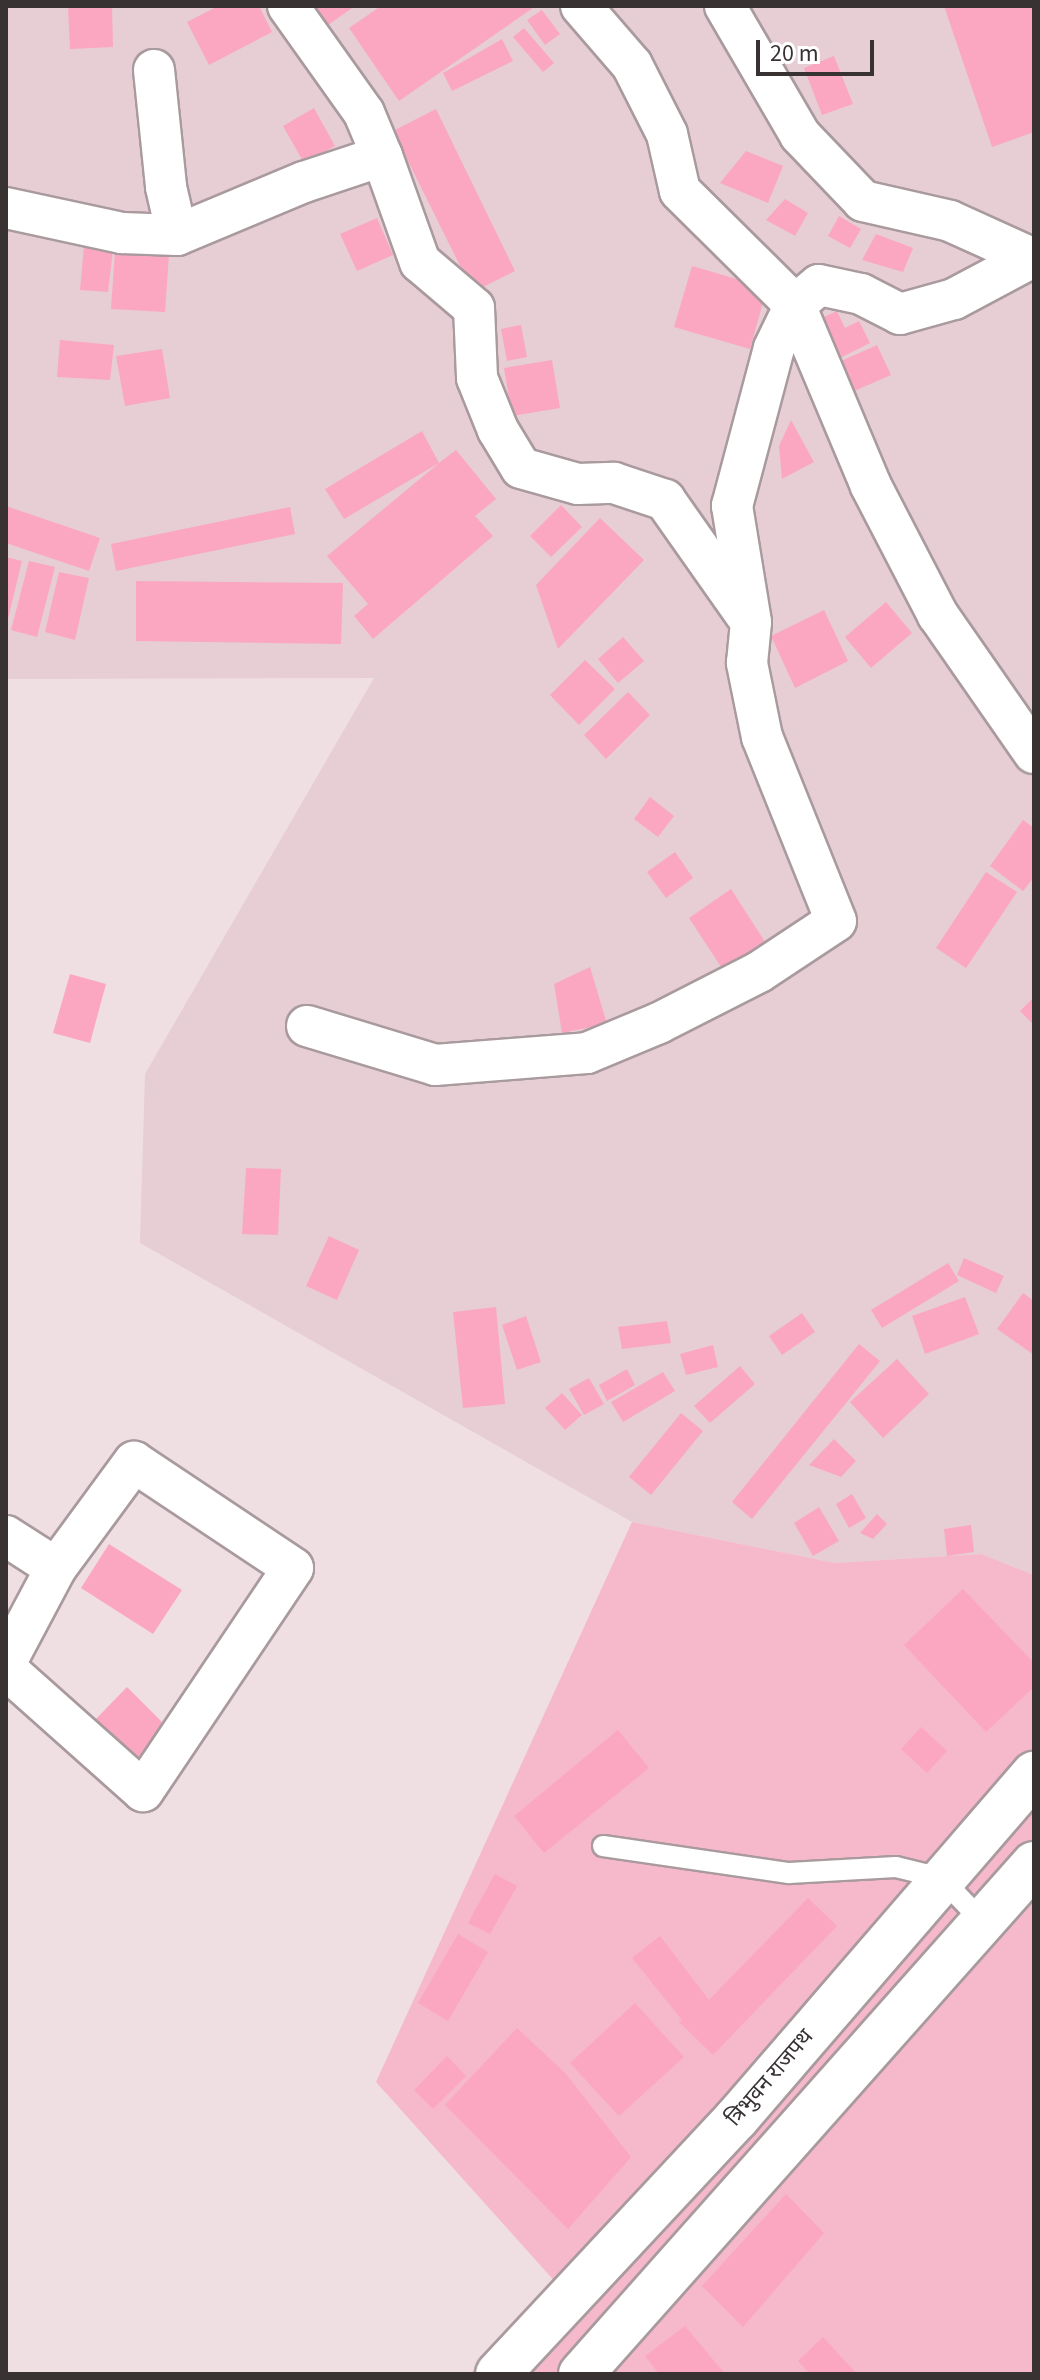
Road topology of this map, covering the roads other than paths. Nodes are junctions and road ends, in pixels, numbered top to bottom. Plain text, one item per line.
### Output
1 (288, 6) edge
2 (581, 6) edge
3 (725, 6) edge
4 (154, 70) dead end
5 (382, 156) junction
6 (6, 208) edge
7 (177, 235) junction
8 (1032, 258) edge
9 (795, 305) junction
10 (751, 622) junction
11 (1034, 753) edge
12 (307, 1026) dead end
13 (6, 1536) edge
14 (56, 1568) junction
15 (6, 1662) edge
16 (6, 1669) edge
17 (1034, 1774) edge
18 (603, 1846) dead end
19 (1034, 1864) edge
20 (941, 1878) junction
21 (983, 1922) junction
22 (498, 2374) edge
23 (581, 2374) edge

1 - 5 street
2 - 9 street
3 - 8 street
4 - 7 street
5 - 7 street
5 - 10 street
6 - 7 street
8 - 9 street
9 - 10 street
9 - 11 street
10 - 12 street
13 - 14 street
14 - 15 street
14 - 16 street
17 - 20 highway, त्रिभुवन राजपथ
18 - 20 lane
19 - 21 highway
20 - 21 lane
20 - 22 highway, त्रिभुवन राजपथ
21 - 23 highway

